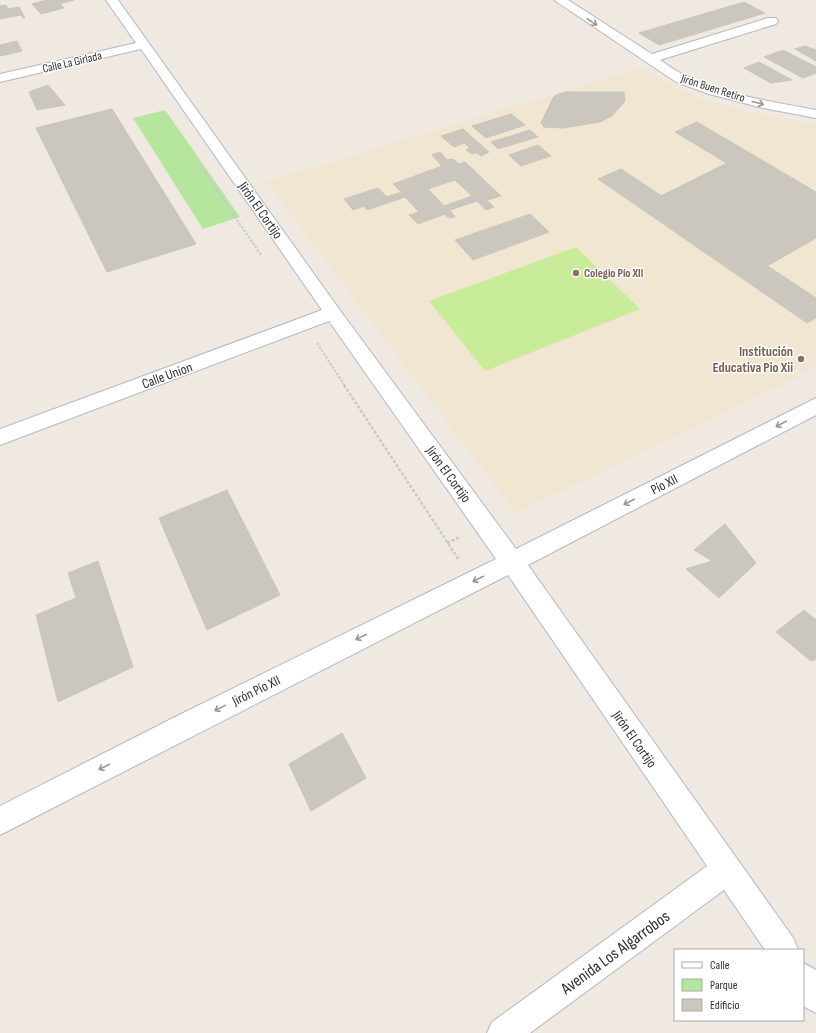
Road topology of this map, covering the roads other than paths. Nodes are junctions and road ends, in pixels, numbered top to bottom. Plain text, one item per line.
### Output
1 (112, 0) edge
2 (560, 0) edge
3 (772, 21) dead end
4 (144, 45) junction
5 (649, 59) junction
6 (0, 78) edge
7 (816, 114) edge
8 (333, 313) junction
9 (816, 406) edge
10 (0, 437) edge
11 (512, 562) junction
12 (0, 820) edge
13 (727, 870) junction
14 (782, 949) edge
15 (804, 979) edge
16 (816, 997) edge
17 (503, 1033) edge

1 - 4 street, Jirón El Cortijo
2 -> 5 street, Jirón Buen Retiro
3 - 5 street
4 - 6 street, Calle La Girlada
4 - 8 street, Jirón El Cortijo
5 -> 7 street, Jirón Buen Retiro
8 - 10 street, Calle Union
8 - 11 street, Jirón El Cortijo
9 -> 11 street, Pío XII
11 -> 12 street, Jirón Pío XII
11 - 13 street, Jirón El Cortijo
13 - 14 street, Jirón El Cortijo
13 - 17 street, Avenida Los Algarrobos
15 - 16 street

